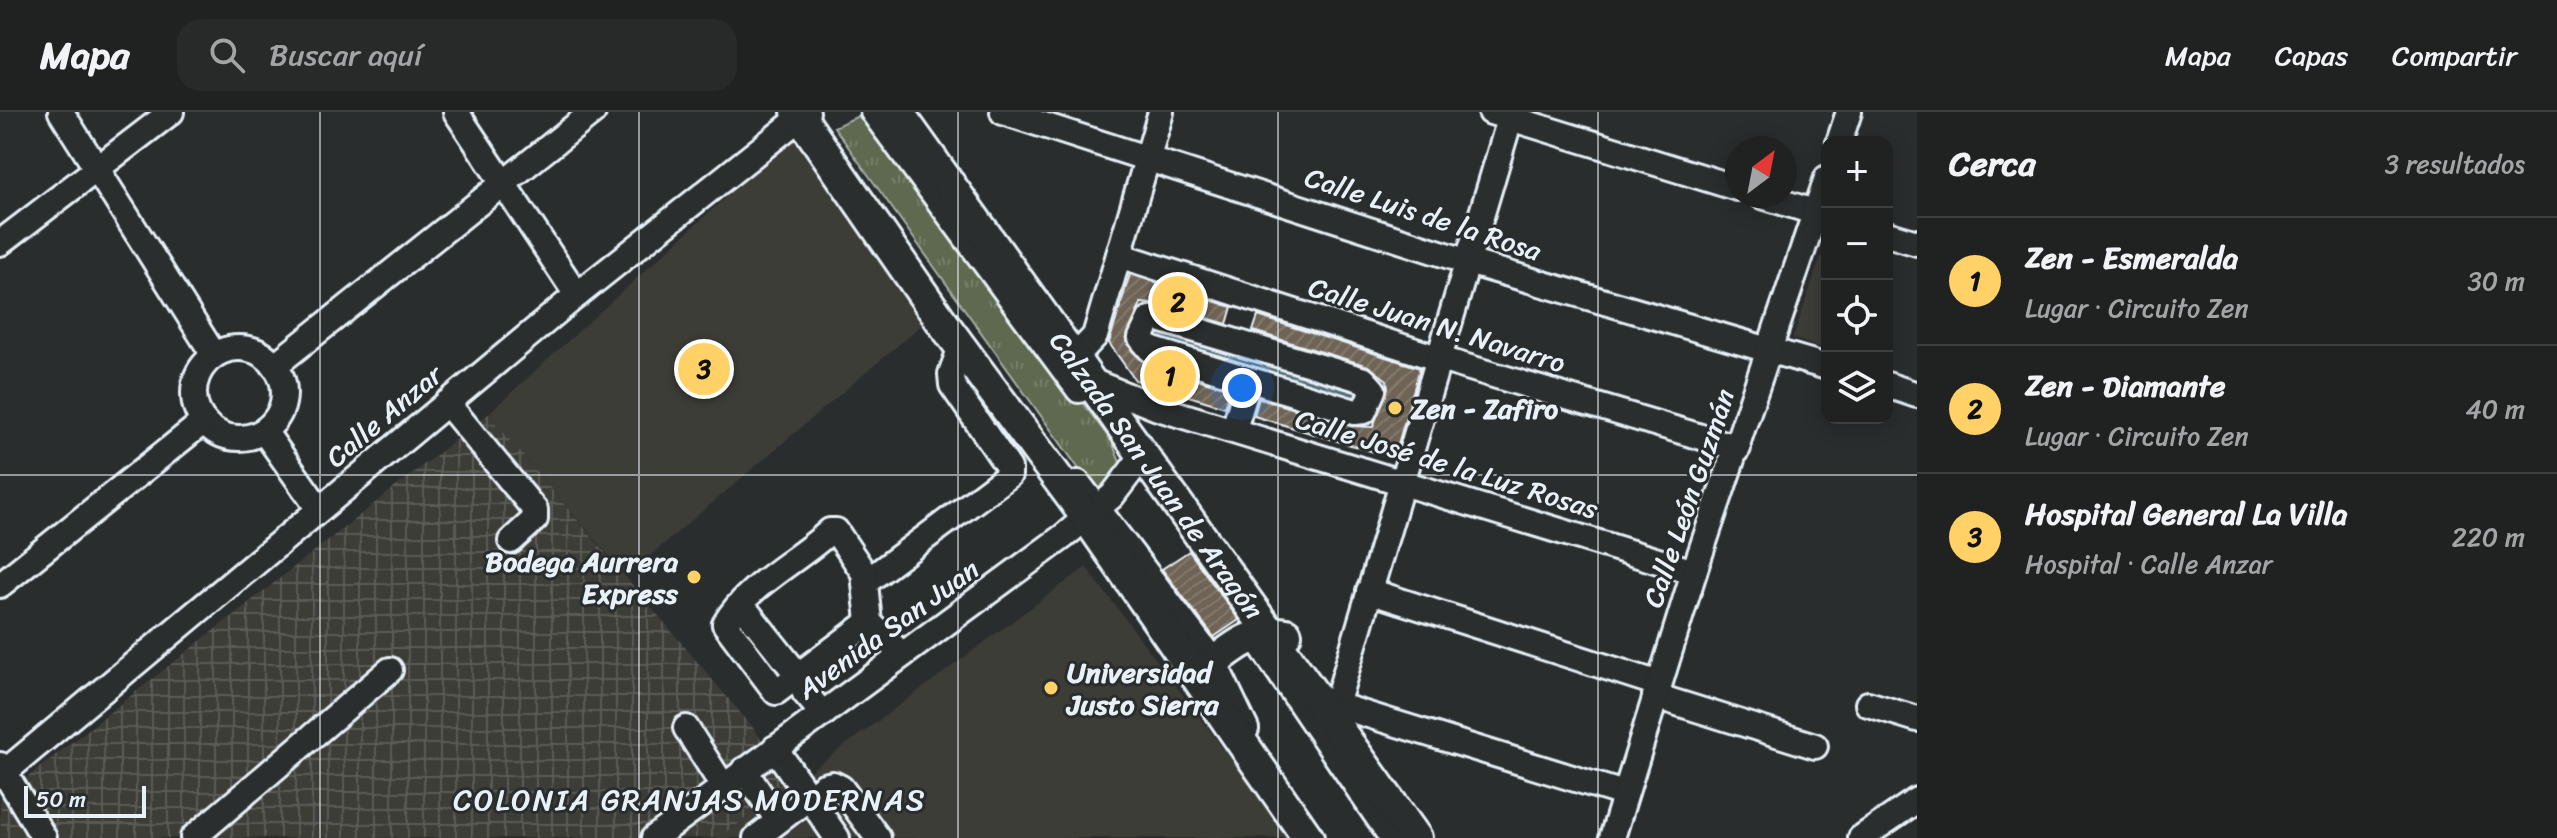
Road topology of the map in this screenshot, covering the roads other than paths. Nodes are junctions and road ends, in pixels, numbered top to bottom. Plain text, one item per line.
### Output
1 (61, 112) edge
2 (171, 112) edge
3 (456, 112) edge
4 (593, 112) edge
5 (873, 112) edge
6 (898, 112) edge
7 (1003, 112) edge
8 (1161, 112) edge
9 (1849, 112) edge
10 (804, 113) edge
11 (1505, 114) edge
12 (1841, 136) edge
13 (1148, 157) junction
14 (96, 168) junction
15 (503, 183) junction
16 (1725, 184) edge
17 (1797, 207) edge
18 (1821, 214) edge
19 (1893, 236) edge
20 (0, 243) edge
21 (1917, 243) edge
22 (1119, 255) junction
23 (1468, 262) junction
24 (577, 295) junction
25 (961, 347) junction
26 (1770, 349) junction
27 (214, 355) junction
28 (1075, 357) junction
29 (1440, 359) junction
30 (1821, 365) edge
31 (274, 366) junction
32 (1249, 380) junction
33 (1093, 382) junction
34 (1893, 387) edge
35 (1917, 395) edge
36 (447, 403) junction
37 (203, 422) junction
38 (1234, 429) junction
39 (264, 431) junction
40 (1738, 448) junction
41 (1140, 460) junction
42 (1405, 484) junction
43 (319, 509) junction
44 (1093, 513) junction
45 (511, 541) dead end
46 (1694, 572) junction
47 (866, 582) junction
48 (0, 585) edge
49 (1369, 591) junction
50 (869, 622) junction
51 (1262, 633) junction
52 (902, 655) junction
53 (1206, 669) junction
54 (390, 670) dead end
55 (797, 674) junction
56 (1657, 690) junction
57 (1868, 704) dead end
58 (1331, 707) junction
59 (823, 714) junction
60 (1917, 719) edge
61 (686, 728) dead end
62 (1815, 746) dead end
63 (775, 748) junction
64 (744, 770) junction
65 (2, 771) edge
66 (723, 786) junction
67 (1624, 794) junction
68 (808, 798) junction
69 (1917, 800) edge
70 (778, 820) junction
71 (44, 838) edge
72 (193, 838) edge
73 (654, 838) edge
74 (756, 838) edge
75 (837, 838) edge
76 (878, 838) edge
77 (1308, 838) edge
78 (1321, 838) edge
79 (1392, 838) edge
80 (1416, 838) edge
81 (1612, 838) edge
82 (1861, 838) edge

1 - 14 street
2 - 14 street
3 - 15 street
4 - 15 street
5 - 41 street
6 - 28 main road, Calzada San Juan de Aragón
7 - 13 street, Calle Luis de la Rosa
8 - 13 street
9 - 12 street
10 - 24 street, Calle Anzar
10 - 25 main road
10 - 44 street
11 - 16 street
11 - 23 street
13 - 22 street
13 - 23 street, Calle Luis de la Rosa
14 - 20 street
14 - 27 street
15 - 24 street
15 - 31 street
17 - 18 street
18 - 26 street, Calle León Guzmán
19 - 21 street
22 - 28 street
22 - 29 street, Calle Juan N. Navarro
23 - 26 street, Calle Luis de la Rosa
23 - 29 street
24 - 36 street, Calle Anzar
25 - 44 main road
25 - 47 street
26 - 30 street, Calle Luis de la Rosa
26 - 40 street, Calle León Guzmán
27 - 31 street
27 - 37 street
28 - 33 main road, Calzada San Juan de Aragón
29 - 40 street, Calle Juan N. Navarro
29 - 42 street
31 - 39 street
32 - 32 street
32 - 38 street
33 - 38 street, Calle José de la Luz Rosas
33 - 41 main road, Calzada San Juan de Aragón
34 - 35 street
36 - 43 street, Calle Anzar
36 - 45 street
37 - 39 street
37 - 48 street
38 - 42 street, Calle José de la Luz Rosas
39 - 43 street
40 - 46 street, Calle León Guzmán
41 - 44 street, Avenida San Juan
41 - 51 main road, Calzada San Juan de Aragón
42 - 46 street, Calle José de la Luz Rosas
42 - 49 street
43 - 65 street, Calle Anzar
44 - 52 street, Avenida San Juan
44 - 53 main road
46 - 56 street, Calle León Guzmán
47 - 50 street
47 - 55 street
49 - 56 street
49 - 58 street
50 - 52 street
50 - 55 street
51 - 53 main road
51 - 58 main road
51 - 79 street
52 - 59 street, Avenida San Juan
53 - 77 main road
53 - 78 street
54 - 72 street
55 - 59 street
56 - 62 street
56 - 67 street, Calle León Guzmán
57 - 60 street
58 - 67 street
58 - 80 main road
59 - 63 street, Avenida San Juan
61 - 66 street
63 - 64 street, Avenida San Juan
63 - 68 street
64 - 66 street, Avenida San Juan
64 - 70 street
65 - 71 street
66 - 73 street, Avenida San Juan
67 - 81 street, Calle León Guzmán
68 - 70 street
68 - 75 street
68 - 76 street
69 - 82 street
70 - 74 street

